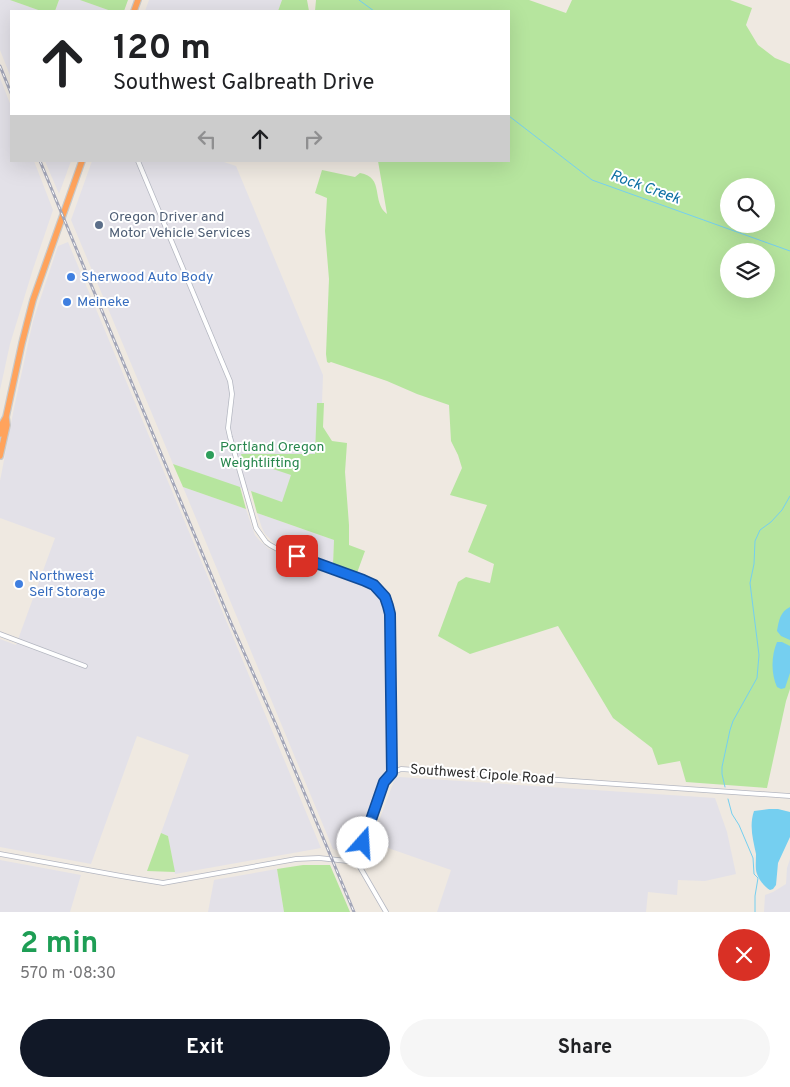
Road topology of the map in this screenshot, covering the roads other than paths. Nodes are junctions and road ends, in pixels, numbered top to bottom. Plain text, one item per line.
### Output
1 (82, 162) edge
2 (138, 162) edge
3 (6, 417) junction
4 (0, 434) edge
5 (0, 456) edge
6 (0, 634) edge
7 (85, 666) dead end
8 (392, 773) junction
9 (790, 796) edge
10 (0, 854) edge
11 (357, 862) junction
12 (386, 912) edge

1 - 3 highway
2 - 8 street
3 - 4 highway
3 - 5 highway
6 - 7 street
8 - 9 street, Southwest Cipole Road
8 - 11 street, Southwest Cipole Road
10 - 11 street
11 - 12 street

